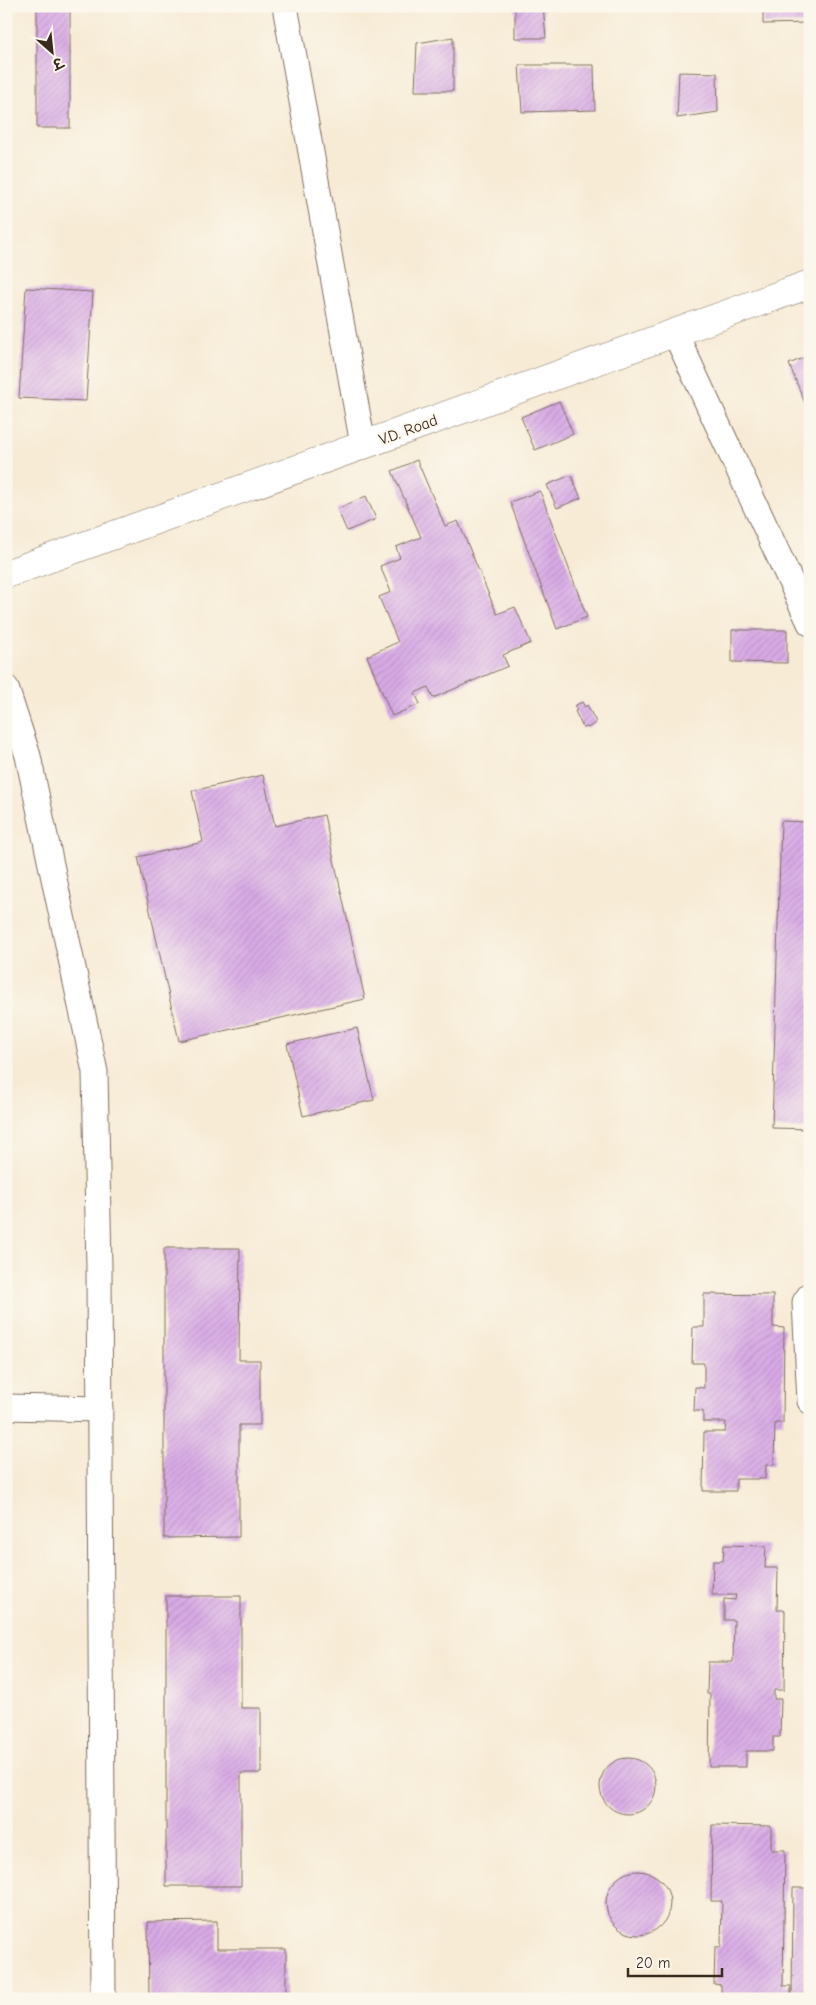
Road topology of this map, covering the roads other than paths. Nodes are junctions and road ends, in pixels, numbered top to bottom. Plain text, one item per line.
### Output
1 (285, 6) edge
2 (810, 284) edge
3 (675, 333) junction
4 (363, 446) junction
5 (6, 574) edge
6 (810, 629) edge
7 (6, 688) edge
8 (810, 1295) edge
9 (810, 1401) edge
10 (6, 1407) edge
11 (100, 1409) junction
12 (103, 1999) edge

1 - 4 street
2 - 3 street, V.D. Road
3 - 4 street, V.D. Road
3 - 6 street
4 - 5 street, V.D. Road
7 - 11 street
8 - 9 street
10 - 11 street
11 - 12 street

